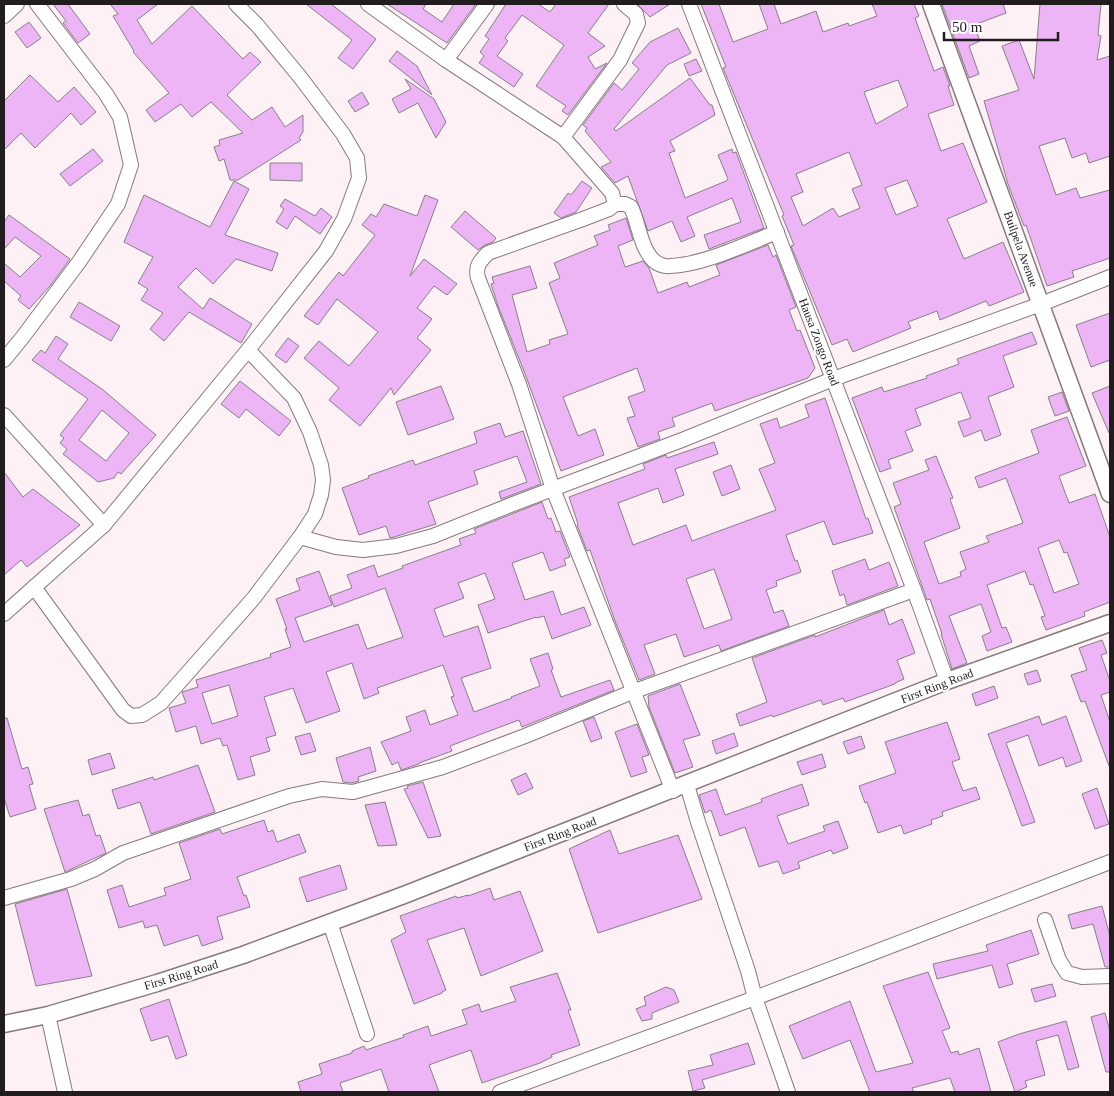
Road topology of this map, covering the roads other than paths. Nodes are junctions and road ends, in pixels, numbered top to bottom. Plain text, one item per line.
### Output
1 (17, 4) edge
2 (37, 4) edge
3 (236, 4) edge
4 (368, 4) edge
5 (487, 4) edge
6 (624, 4) edge
7 (689, 4) edge
8 (931, 4) edge
9 (4, 16) edge
10 (446, 60) junction
11 (563, 137) junction
12 (615, 204) junction
13 (776, 232) junction
14 (1110, 277) edge
15 (1041, 304) junction
16 (248, 350) junction
17 (4, 360) edge
18 (833, 379) junction
19 (4, 415) edge
20 (553, 489) junction
21 (1110, 494) edge
22 (104, 524) junction
23 (300, 537) junction
24 (34, 587) junction
25 (914, 590) junction
26 (4, 614) edge
27 (1110, 623) edge
28 (947, 681) junction
29 (632, 692) junction
30 (680, 788) junction
31 (1110, 862) edge
32 (4, 898) edge
33 (1045, 920) dead end
34 (330, 923) junction
35 (1110, 976) edge
36 (755, 998) junction
37 (48, 1015) junction
38 (4, 1024) edge
39 (367, 1034) dead end
40 (65, 1092) edge
41 (500, 1092) edge
42 (788, 1092) edge

1 - 9 street
2 - 17 street
3 - 16 street
4 - 10 street
5 - 10 street
6 - 11 street
7 - 13 street, Hausa Zongo Road
8 - 15 street, Builpela Avenue
10 - 11 street
11 - 12 street
12 - 13 street
12 - 20 street
13 - 18 street, Hausa Zongo Road
14 - 15 street
15 - 18 street
15 - 21 street, Builpela Avenue
16 - 22 street
16 - 23 street
18 - 20 street
18 - 25 street, Hausa Zongo Road
19 - 22 street
20 - 23 street
20 - 29 street
22 - 24 street
23 - 24 street
24 - 26 street
25 - 28 street, Hausa Zongo Road
25 - 29 street
27 - 28 street, First Ring Road
28 - 30 street, First Ring Road
29 - 30 street
29 - 32 street
30 - 34 street, First Ring Road
30 - 36 street
31 - 36 street
33 - 35 street
34 - 37 street, First Ring Road
34 - 39 street
36 - 41 street
36 - 42 street
37 - 38 street, First Ring Road
37 - 40 street

